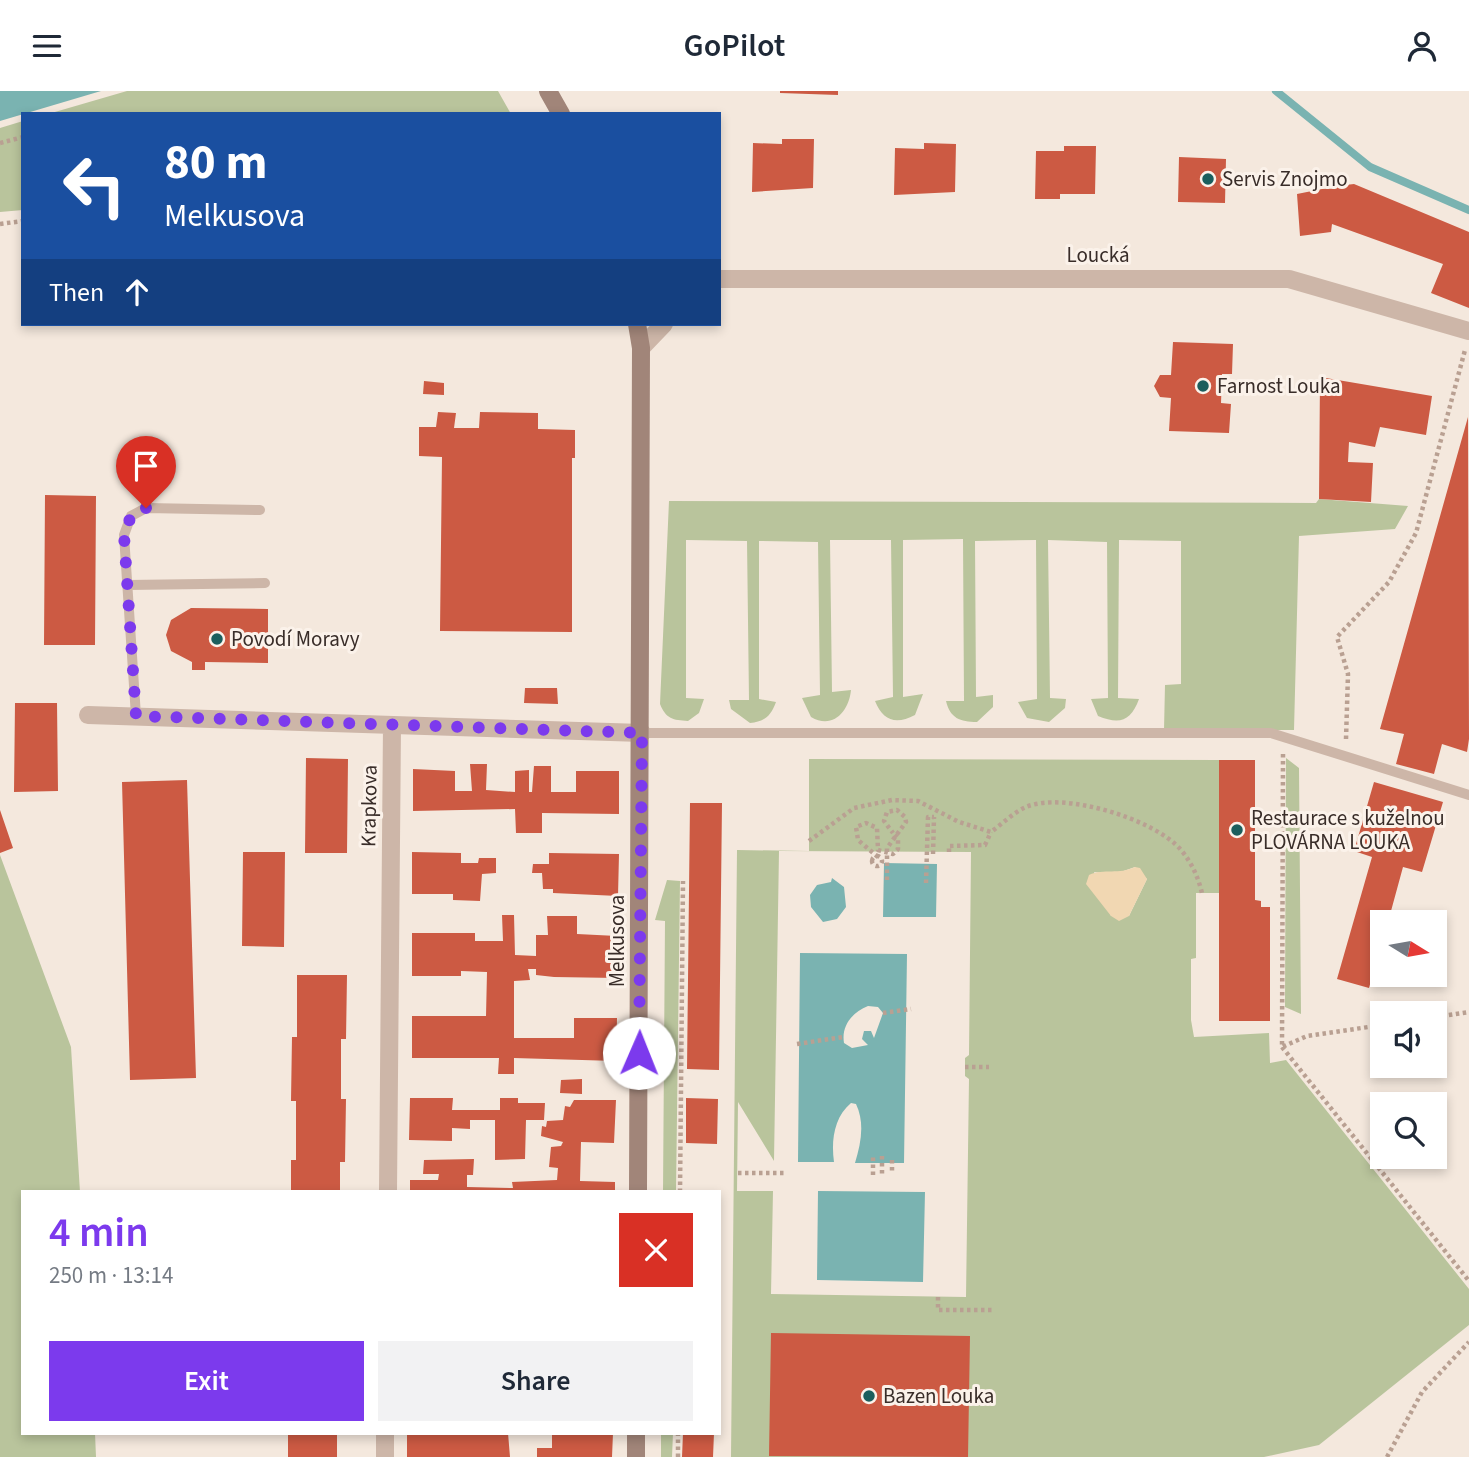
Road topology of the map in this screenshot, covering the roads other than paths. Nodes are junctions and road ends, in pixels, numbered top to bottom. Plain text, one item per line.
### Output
1 (548, 91) edge
2 (560, 112) edge
3 (721, 279) edge
4 (637, 326) edge
5 (662, 326) edge
6 (1467, 340) edge
7 (641, 348) junction
8 (260, 510) dead end
9 (265, 583) dead end
10 (128, 585) junction
11 (88, 715) dead end
12 (136, 716) junction
13 (393, 725) junction
14 (642, 733) junction
15 (1469, 795) edge
16 (388, 1190) edge
17 (638, 1190) edge
18 (386, 1435) edge
19 (636, 1435) edge
20 (385, 1457) edge
21 (636, 1457) edge

1 - 2 street
3 - 6 street, Loucká
4 - 7 street, Melkusova
5 - 7 street
7 - 14 street, Melkusova
8 - 10 lane
9 - 10 lane
10 - 12 lane
11 - 12 street
12 - 13 street
13 - 14 street
13 - 16 street, Krapkova
14 - 15 lane
14 - 17 street, Melkusova
18 - 20 street
19 - 21 street

